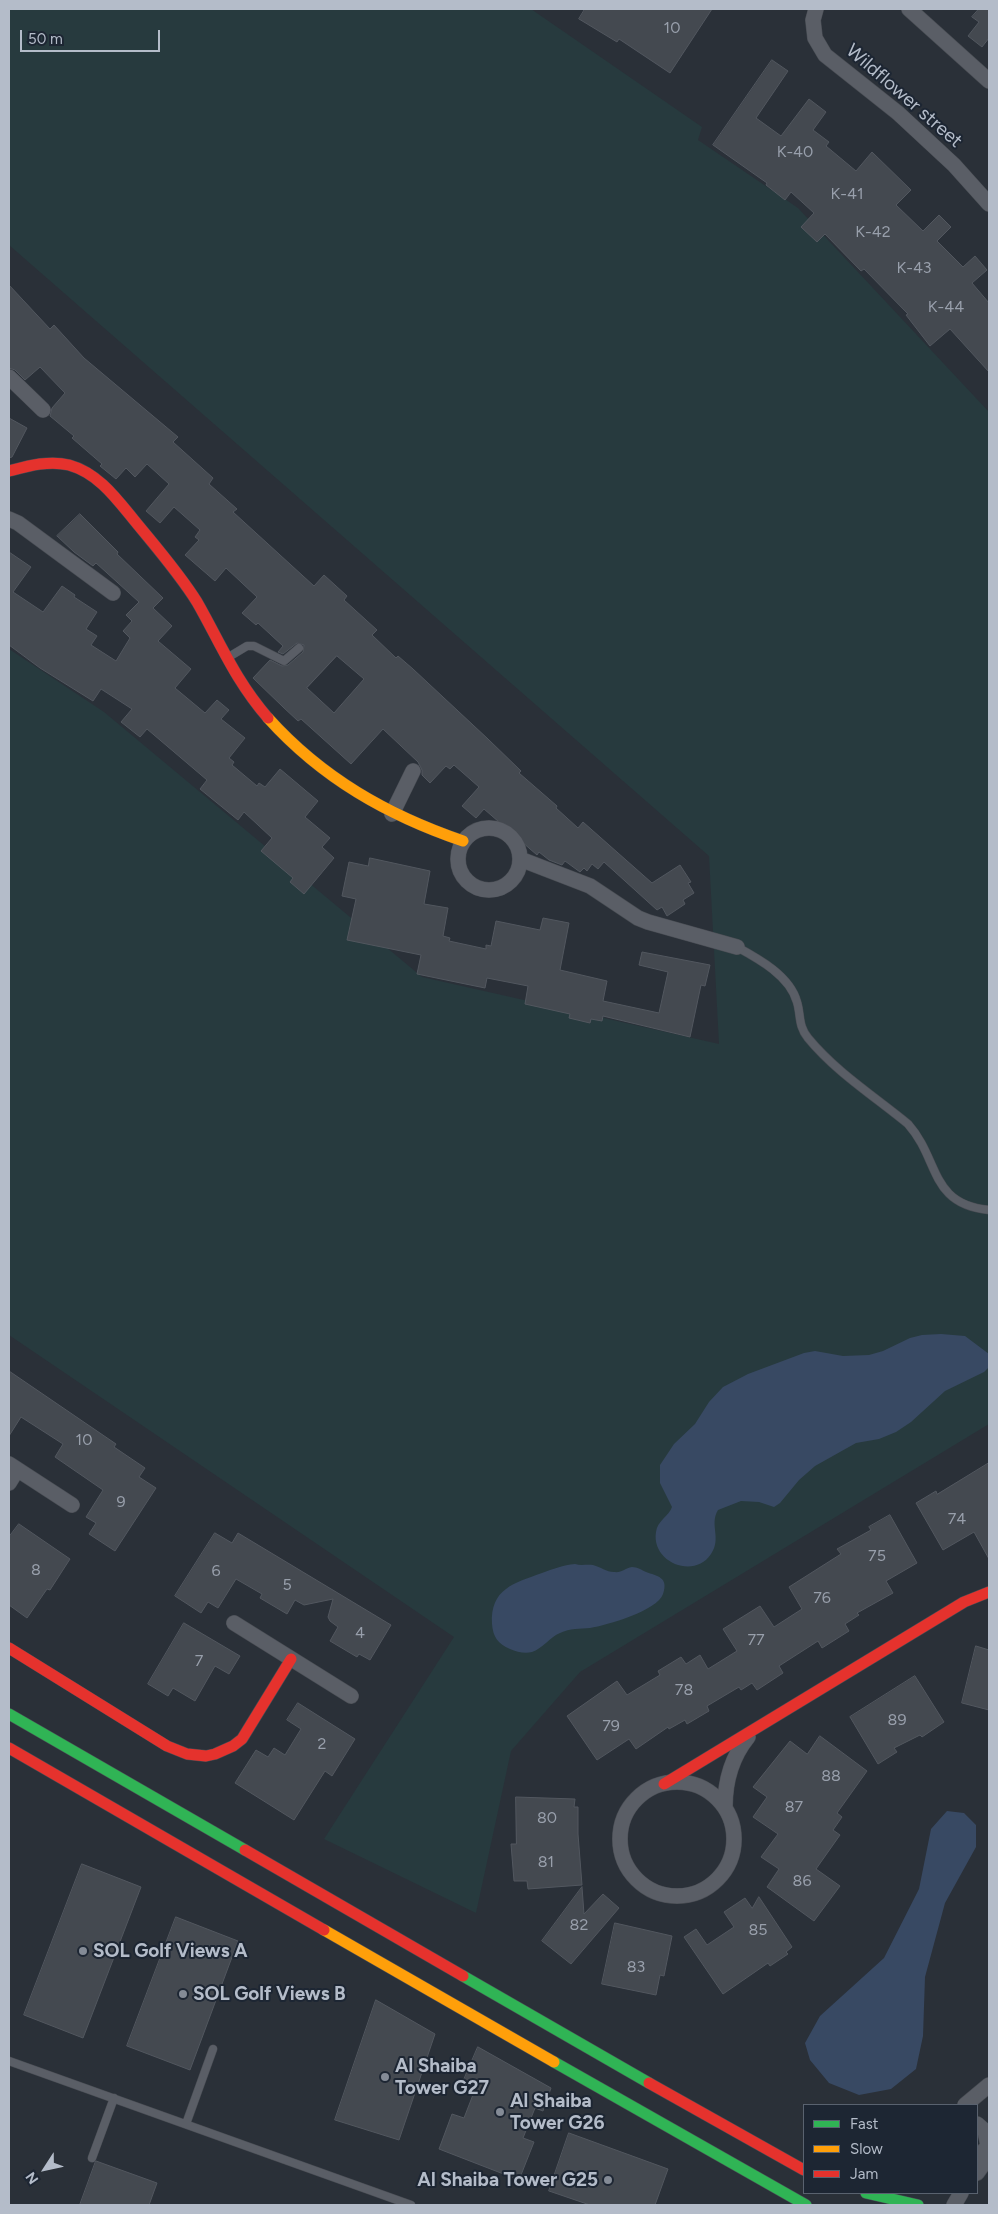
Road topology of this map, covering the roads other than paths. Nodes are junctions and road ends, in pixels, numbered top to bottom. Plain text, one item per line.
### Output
1 (816, 9) edge
2 (909, 9) edge
3 (989, 81) edge
4 (989, 204) edge
5 (9, 377) edge
6 (43, 410) dead end
7 (9, 471) edge
8 (9, 519) edge
9 (113, 593) dead end
10 (299, 648) dead end
11 (227, 658) junction
12 (413, 771) dead end
13 (392, 814) junction
14 (463, 842) junction
15 (520, 859) junction
16 (737, 947) joint
17 (989, 1210) edge
18 (13, 1467) edge
19 (9, 1483) edge
20 (72, 1505) dead end
21 (989, 1592) edge
22 (234, 1623) dead end
23 (9, 1648) edge
24 (291, 1659) junction
25 (351, 1696) dead end
26 (9, 1714) edge
27 (750, 1733) junction
28 (9, 1748) edge
29 (664, 1784) junction
30 (725, 1807) junction
31 (213, 2049) dead end
32 (9, 2061) edge
33 (989, 2085) edge
34 (114, 2098) junction
35 (966, 2104) edge
36 (186, 2124) junction
37 (978, 2125) edge
38 (989, 2145) edge
39 (978, 2157) edge
40 (92, 2158) dead end
41 (803, 2169) edge
42 (978, 2171) edge
43 (871, 2194) edge
44 (960, 2194) edge
45 (909, 2201) edge
46 (402, 2204) edge
47 (411, 2205) edge
48 (806, 2205) edge
49 (954, 2205) edge

1 - 4 street, Wildflower street
2 - 3 street
5 - 6 street
7 - 11 street
8 - 9 street
10 - 11 lane
11 - 13 street
12 - 13 street
13 - 14 street
14 - 15 street
14 - 15 street
15 - 16 street
16 - 17 lane
18 - 19 street
18 - 20 street
21 - 27 street
22 - 24 street
23 - 24 street
24 - 25 street
26 - 41 street
27 - 29 street
27 - 30 street
28 - 48 street
29 - 30 street
29 - 30 street
31 - 36 lane
32 - 34 lane
33 - 35 street
34 - 36 lane
34 - 40 lane
36 - 46 lane
37 - 38 street
38 - 39 street
38 - 42 street
43 - 45 street
44 - 49 street
46 - 47 lane

